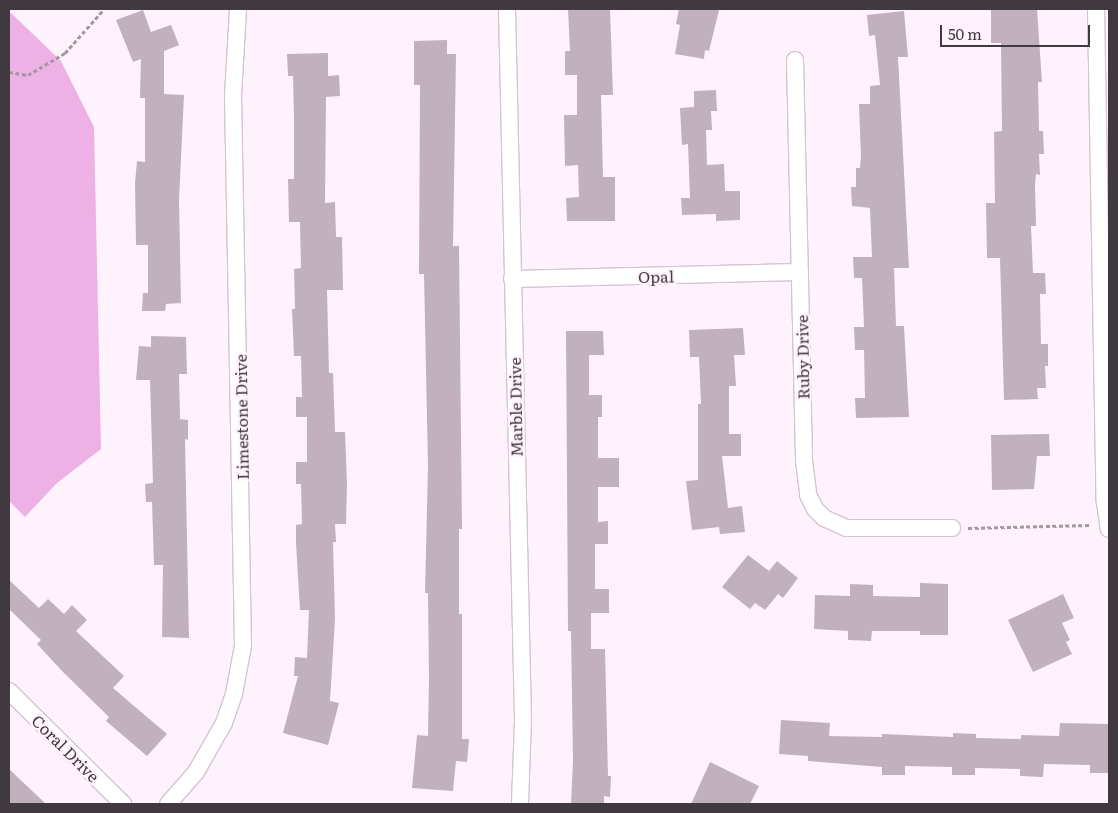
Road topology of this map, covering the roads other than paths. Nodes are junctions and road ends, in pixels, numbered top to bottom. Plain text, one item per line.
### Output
1 (238, 9) edge
2 (507, 9) edge
3 (1096, 9) edge
4 (795, 60) dead end
5 (800, 272) junction
6 (512, 279) junction
7 (1102, 527) edge
8 (952, 528) road end
9 (9, 691) edge
10 (123, 804) edge
11 (168, 804) edge
12 (520, 804) edge

1 - 11 street, Limestone Drive
2 - 6 street, Marble Drive
3 - 7 street
4 - 5 street, Ruby Drive
5 - 6 street, Opal
5 - 8 street, Ruby Drive
6 - 12 street, Marble Drive
9 - 10 street, Coral Drive

